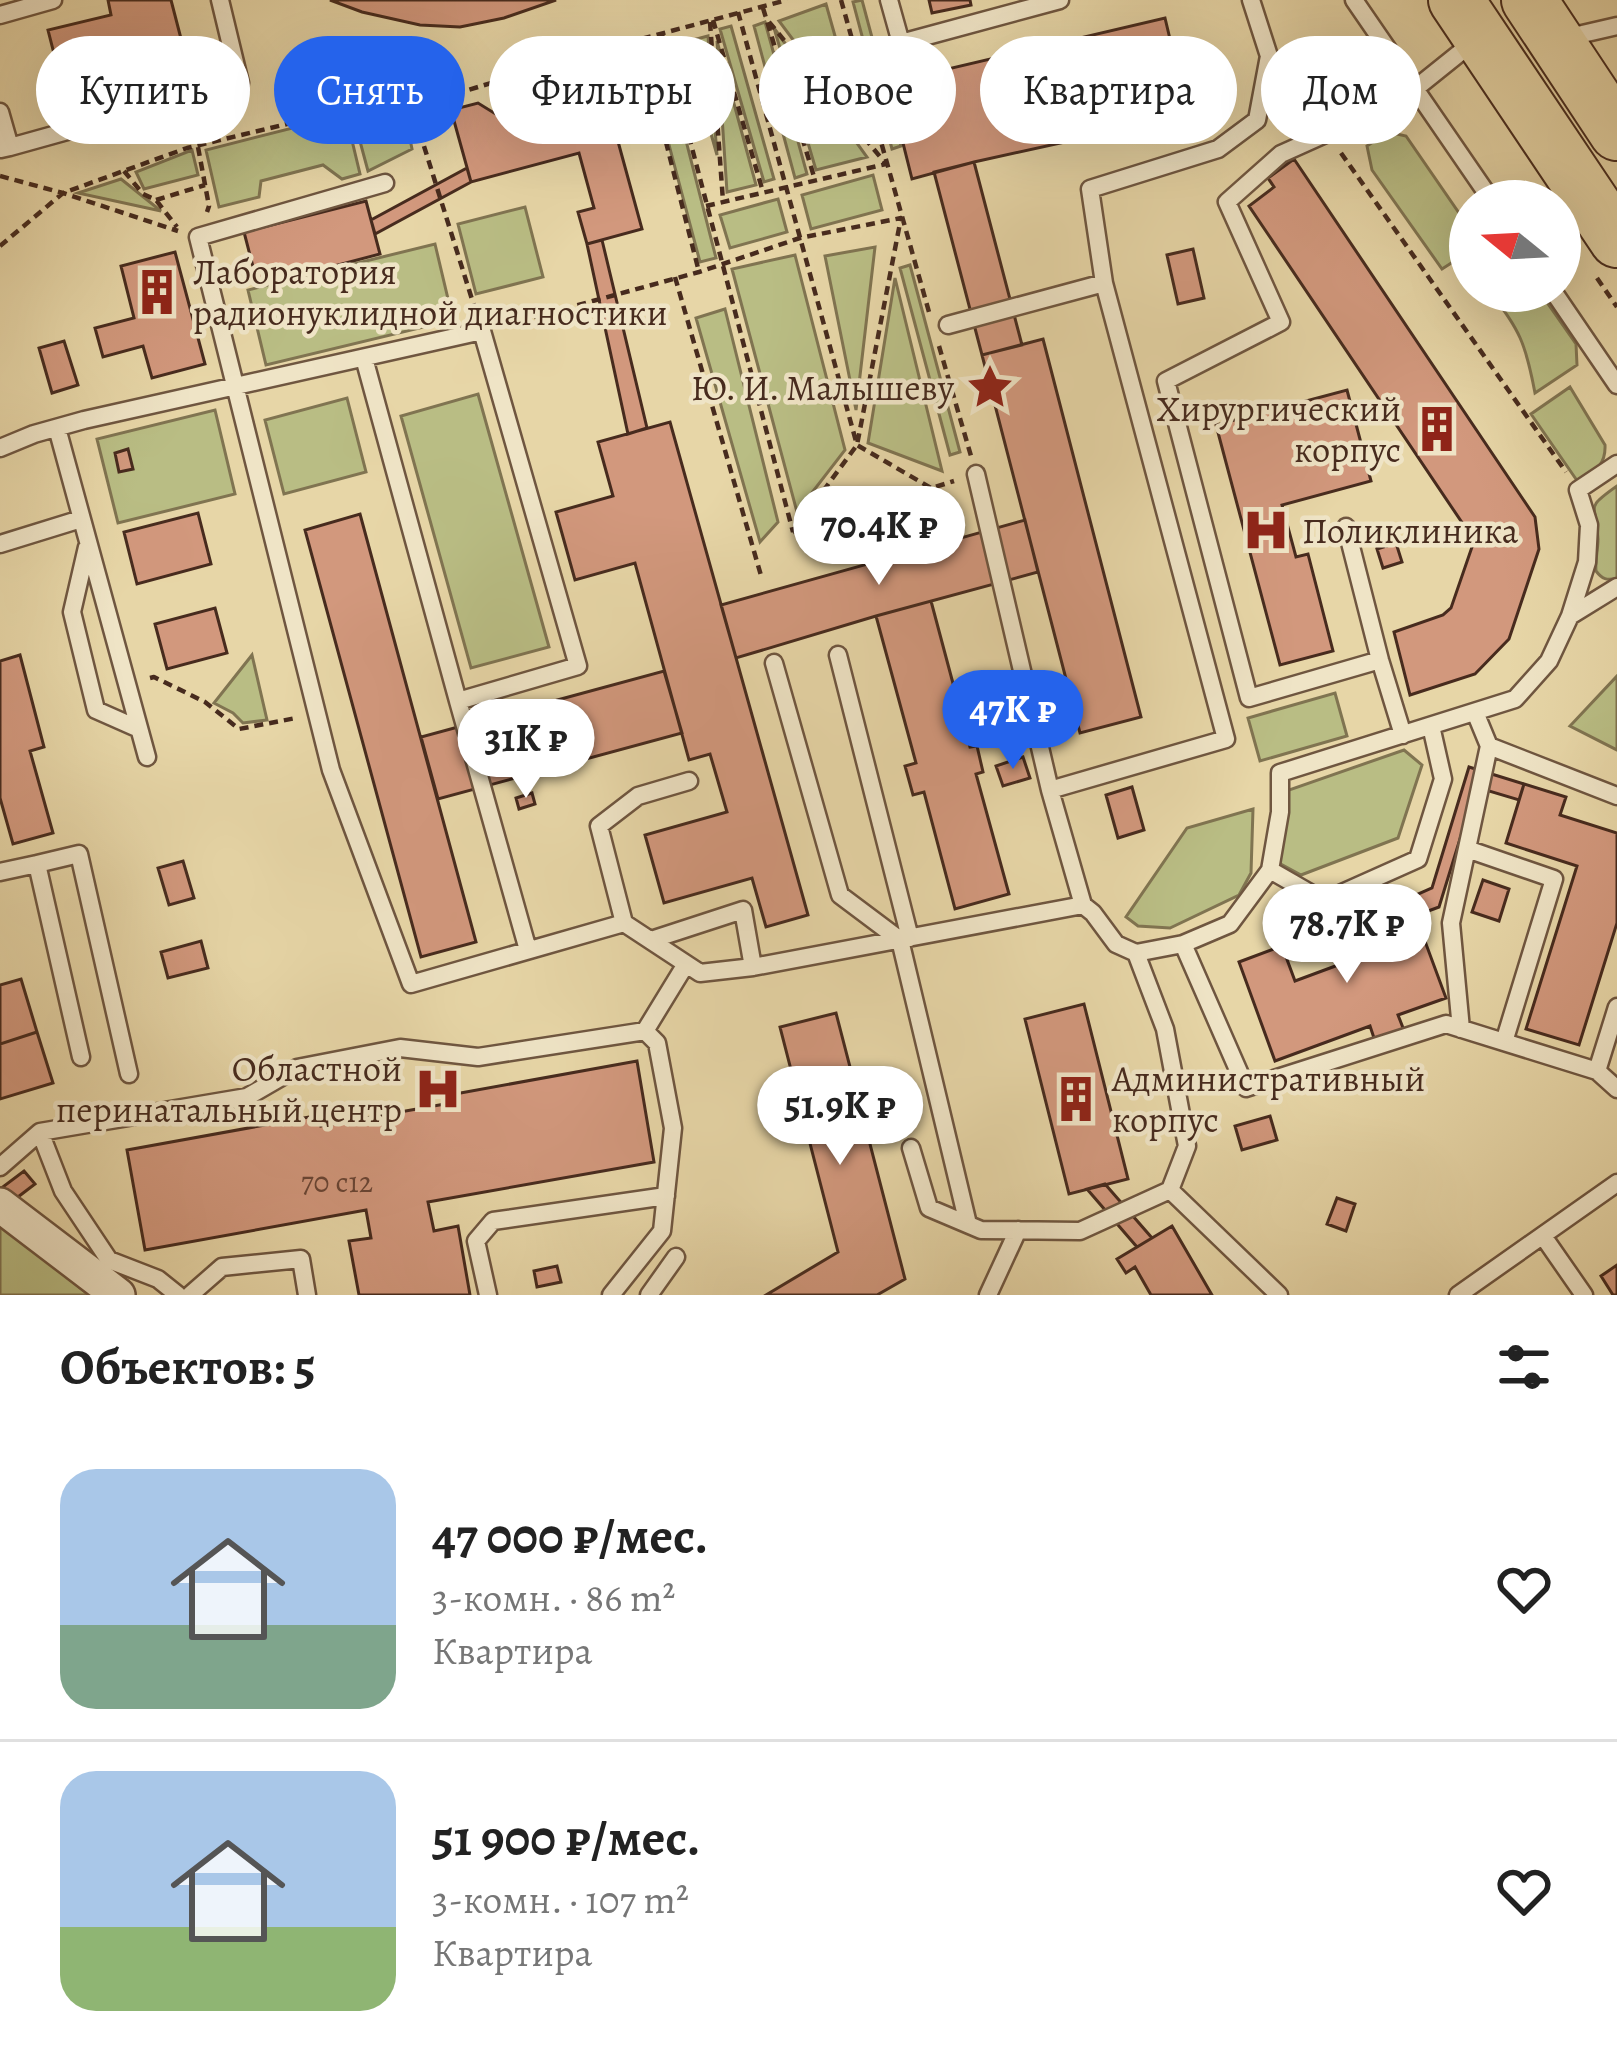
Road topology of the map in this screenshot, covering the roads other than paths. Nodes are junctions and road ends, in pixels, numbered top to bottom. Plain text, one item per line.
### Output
1 (53, 0) edge
2 (220, 0) edge
3 (889, 0) edge
4 (1060, 0) edge
5 (1251, 0) edge
6 (1354, 0) edge
7 (0, 16) edge
8 (1468, 18) edge
9 (1542, 20) edge
10 (1617, 26) edge
11 (1379, 36) edge
12 (1421, 81) edge
13 (1421, 95) edge
14 (0, 112) edge
15 (1617, 133) edge
16 (1303, 144) edge
17 (5, 148) edge
18 (1478, 180) edge
19 (385, 183) dead end
20 (1617, 240) edge
21 (1104, 283) junction
22 (1567, 312) edge
23 (940, 325) road end
24 (364, 358) junction
25 (1617, 385) edge
26 (236, 387) junction
27 (56, 428) junction
28 (0, 448) edge
29 (1617, 464) edge
30 (976, 474) road end
31 (81, 518) junction
32 (1346, 527) dead end
33 (88, 543) junction
34 (0, 544) edge
35 (1617, 587) edge
36 (1570, 616) junction
37 (838, 655) dead end
38 (1380, 660) junction
39 (774, 663) dead end
40 (458, 701) junction
41 (1475, 712) junction
42 (1431, 726) junction
43 (139, 730) junction
44 (1403, 735) junction
45 (1489, 746) junction
46 (147, 757) dead end
47 (689, 781) dead end
48 (1050, 790) junction
49 (1617, 796) edge
50 (1467, 849) junction
51 (37, 864) junction
52 (1270, 870) junction
53 (0, 872) edge
54 (1083, 905) junction
55 (625, 923) junction
56 (905, 939) junction
57 (650, 940) junction
58 (1184, 944) junction
59 (528, 950) junction
60 (1136, 952) junction
61 (686, 964) junction
62 (753, 967) junction
63 (1617, 1007) edge
64 (1461, 1029) junction
65 (645, 1031) junction
66 (1504, 1042) junction
67 (81, 1057) dead end
68 (1597, 1070) junction
69 (129, 1075) dead end
70 (1617, 1089) edge
71 (40, 1132) junction
72 (911, 1148) dead end
73 (0, 1167) edge
74 (1617, 1183) edge
75 (1170, 1190) junction
76 (666, 1196) junction
77 (0, 1205) edge
78 (968, 1225) junction
79 (1018, 1230) junction
80 (1543, 1235) junction
81 (676, 1257) dead end
82 (118, 1295) edge
83 (178, 1295) edge
84 (190, 1295) edge
85 (307, 1295) edge
86 (488, 1295) edge
87 (611, 1295) edge
88 (649, 1295) edge
89 (988, 1295) edge
90 (1280, 1295) edge
91 (1458, 1295) edge
92 (1585, 1295) edge

1 - 7 lane
2 - 17 lane
3 - 4 lane
5 - 21 lane
6 - 11 lane
8 - 12 lane
8 - 20 main road
9 - 10 lane
9 - 15 main road
13 - 18 lane
14 - 17 lane
16 - 38 lane
19 - 26 lane
21 - 23 lane
21 - 48 lane
22 - 25 lane
24 - 26 lane
24 - 40 lane
24 - 40 lane
26 - 27 lane
26 - 59 lane
27 - 28 lane
27 - 31 lane
29 - 36 lane
30 - 48 lane
31 - 33 lane
31 - 34 lane
32 - 38 lane
33 - 43 lane
33 - 43 lane
35 - 36 lane
36 - 41 lane
37 - 56 lane
38 - 44 lane
39 - 56 lane
40 - 59 lane
41 - 42 lane
41 - 45 lane
42 - 44 lane
42 - 52 lane
43 - 46 lane
44 - 52 lane
45 - 49 lane
45 - 50 lane
47 - 55 lane
48 - 54 lane
50 - 64 lane
50 - 66 lane
51 - 53 lane
51 - 67 lane
51 - 69 lane
52 - 58 lane
54 - 56 lane
54 - 60 lane
55 - 57 lane
55 - 59 lane
56 - 62 lane
56 - 78 lane
57 - 61 lane
57 - 62 lane
58 - 60 lane
58 - 64 lane
60 - 75 lane
61 - 62 lane
61 - 65 lane
63 - 68 lane
64 - 66 lane
65 - 71 lane
65 - 76 lane
66 - 68 lane
68 - 70 lane
71 - 73 lane
71 - 83 lane
72 - 78 lane
74 - 80 lane
75 - 79 lane
75 - 90 lane
76 - 86 lane
76 - 87 lane
77 - 82 street
78 - 79 lane
79 - 89 lane
80 - 91 lane
80 - 92 lane
81 - 88 lane
84 - 85 lane

